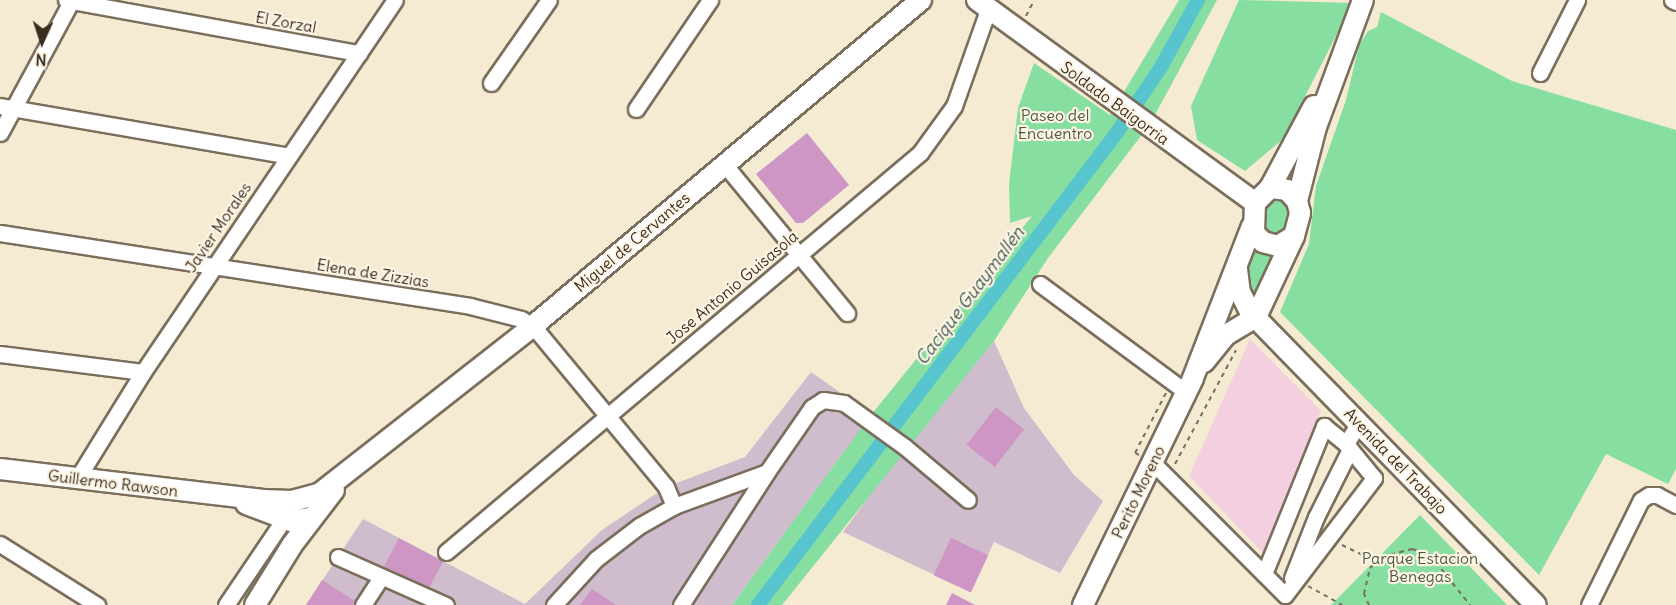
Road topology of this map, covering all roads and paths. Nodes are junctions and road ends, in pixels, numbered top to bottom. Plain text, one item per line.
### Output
1 (70, 0) edge
2 (395, 0) edge
3 (549, 0) edge
4 (710, 0) edge
5 (921, 0) edge
6 (1034, 0) edge
7 (1363, 0) edge
8 (1577, 0) edge
9 (1672, 0) edge
10 (1676, 2) edge
11 (983, 5) edge
12 (1024, 20) dead end
13 (359, 53) junction
14 (1342, 56) junction
15 (1540, 73) dead end
16 (491, 82) dead end
17 (7, 107) edge
18 (636, 109) dead end
19 (0, 133) edge
20 (288, 156) junction
21 (725, 165) junction
22 (1270, 188) junction
23 (1297, 201) junction
24 (1255, 203) junction
25 (1252, 226) junction
26 (0, 233) edge
27 (1294, 236) junction
28 (797, 255) junction
29 (214, 266) junction
30 (1237, 269) junction
31 (1040, 284) dead end
32 (847, 314) dead end
33 (1256, 317) junction
34 (533, 326) junction
35 (0, 354) edge
36 (143, 372) junction
37 (1189, 385) junction
38 (608, 417) junction
39 (1359, 422) junction
40 (1348, 447) junction
41 (1152, 462) junction
42 (0, 469) edge
43 (767, 472) junction
44 (77, 478) junction
45 (341, 481) junction
46 (315, 496) joint
47 (968, 500) dead end
48 (1676, 505) edge
49 (273, 506) junction
50 (674, 506) junction
51 (296, 529) junction
52 (1328, 538) junction
53 (0, 544) edge
54 (446, 552) dead end
55 (338, 557) dead end
56 (1377, 562) junction
57 (1264, 574) junction
58 (381, 577) junction
59 (1297, 580) junction
60 (1286, 595) junction
61 (97, 605) edge
62 (226, 605) edge
63 (255, 605) edge
64 (363, 605) edge
65 (446, 605) edge
66 (554, 605) edge
67 (681, 605) edge
68 (1083, 605) edge
69 (1342, 605) edge
70 (1369, 605) edge
71 (1470, 605) edge
72 (1536, 605) edge
73 (1589, 605) edge

1 - 13 street, El Zorzal
1 - 17 street
2 - 13 street, Javier Morales
3 - 16 street
4 - 18 street
5 - 21 main road, Miguel de Cervantes
6 - 12 path
7 - 14 main road
8 - 15 street
9 - 10 street
11 - 24 main road, Soldado Baigorria
11 - 28 street, Jose Antonio Guisasola
13 - 20 street, Javier Morales
14 - 22 main road
14 - 23 main road
17 - 19 street
17 - 20 street
20 - 29 street, Javier Morales
21 - 28 street
21 - 34 main road, Miguel de Cervantes
22 - 23 main road
22 - 24 main road
23 - 27 main road
24 - 25 main road
25 - 27 main road
25 - 30 main road, Perito Moreno
26 - 29 street, Elena de Zizzias
27 - 33 main road
28 - 32 street
28 - 38 street, Jose Antonio Guisasola
29 - 34 street, Elena de Zizzias
29 - 36 street, Javier Morales
30 - 33 main road
30 - 37 main road, Perito Moreno
31 - 37 street
33 - 37 main road, Perito Moreno
33 - 39 main road, Avenida del Trabajo
34 - 38 street, Elena de Zizzias
34 - 45 main road, Miguel de Cervantes
35 - 36 street
36 - 44 street, Javier Morales
37 - 41 main road, Perito Moreno
38 - 50 street, Elena de Zizzias
38 - 54 street, Jose Antonio Guisasola
39 - 40 street
39 - 72 main road, Avenida del Trabajo
40 - 52 street
40 - 57 street
40 - 60 street
41 - 57 street
41 - 68 main road, Perito Moreno
42 - 44 main road, Guillermo Rawson
43 - 47 street
43 - 50 street
43 - 67 street
44 - 49 main road, Guillermo Rawson
45 - 46 main road, Miguel de Cervantes
45 - 51 main road, Miguel de Cervantes
46 - 49 main road, Guillermo Rawson
48 - 73 street
49 - 51 main road
50 - 66 street
51 - 62 street
51 - 63 main road, Miguel de Cervantes
52 - 56 path
52 - 59 street
53 - 61 street
55 - 58 street
56 - 70 path
56 - 71 path
57 - 60 street
58 - 64 street
58 - 65 street
59 - 60 street
59 - 69 path

